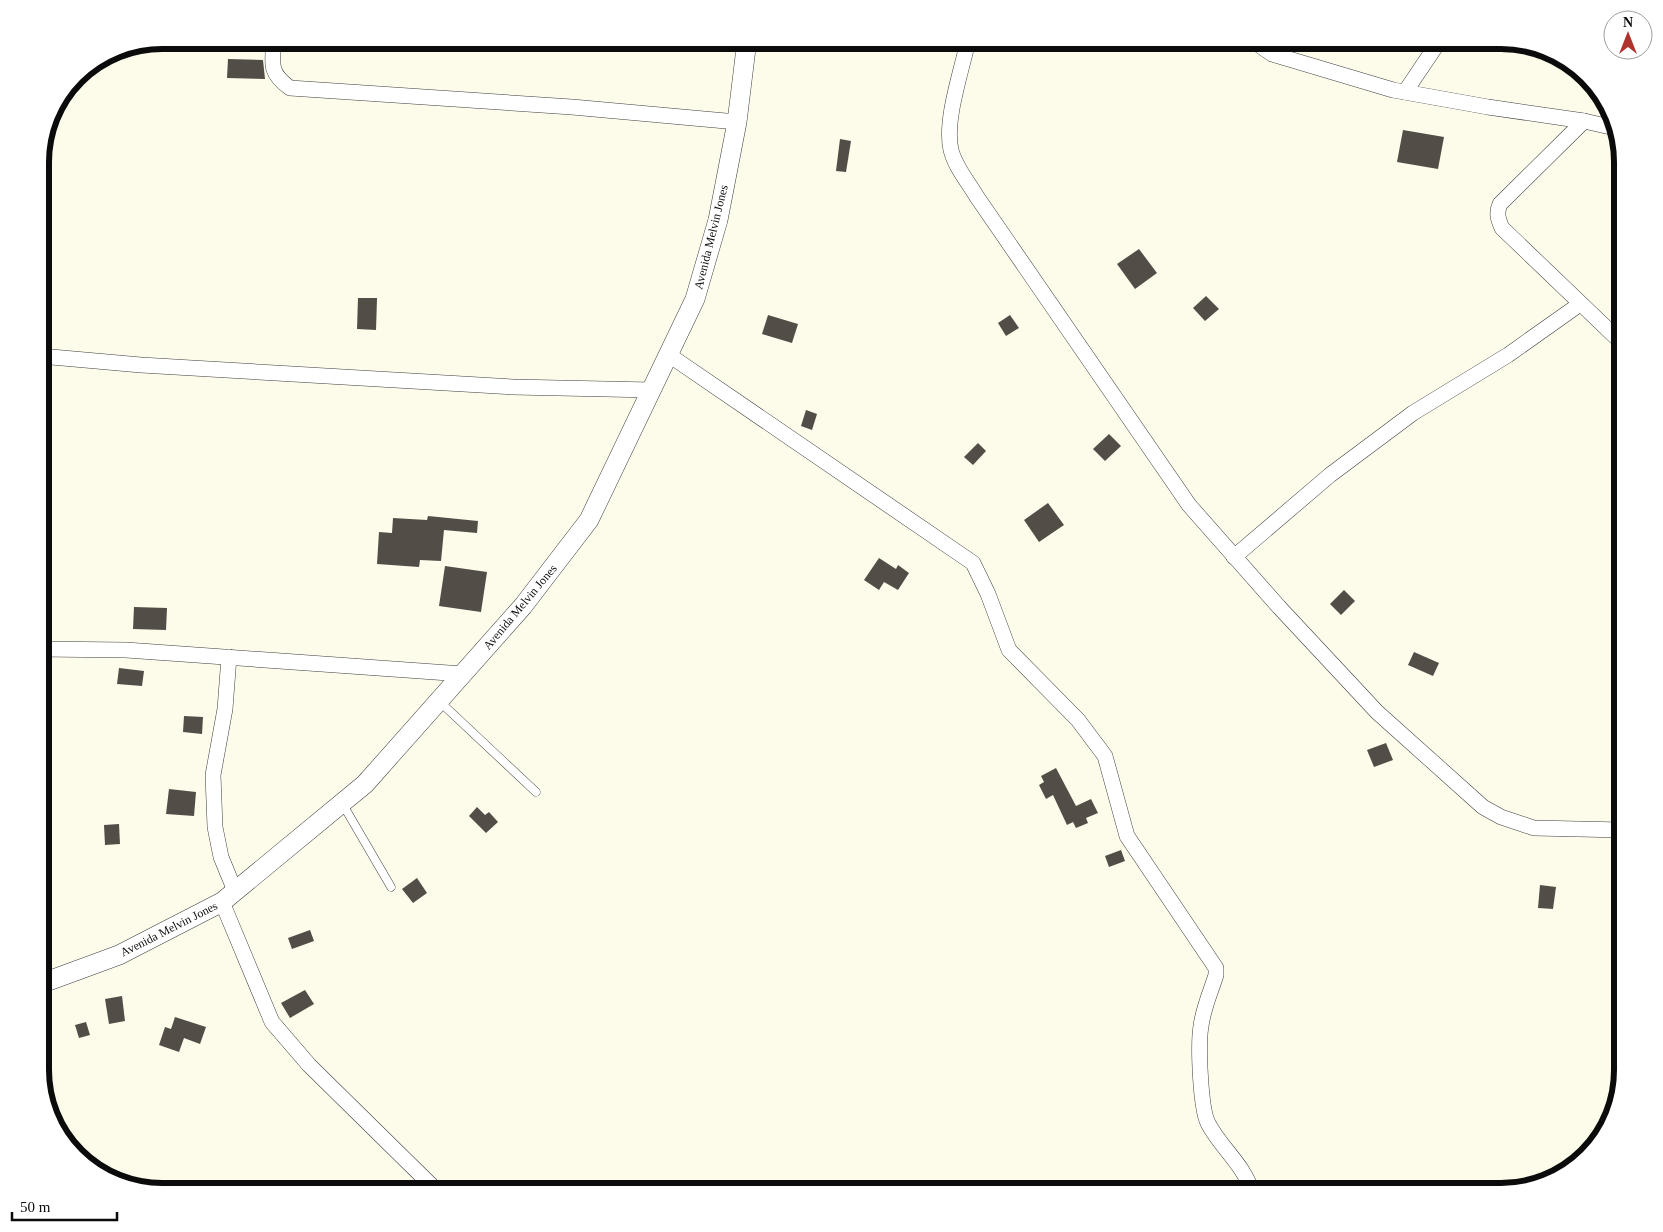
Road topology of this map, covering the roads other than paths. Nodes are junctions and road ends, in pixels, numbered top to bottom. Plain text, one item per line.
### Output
1 (273, 49) edge
2 (746, 49) edge
3 (966, 49) edge
4 (1265, 49) edge
5 (1434, 49) edge
6 (1405, 92) junction
7 (1584, 121) junction
8 (737, 122) junction
9 (1608, 126) edge
10 (1580, 304) junction
11 (1614, 336) edge
12 (669, 355) junction
13 (49, 357) edge
14 (652, 390) junction
15 (1234, 557) junction
16 (49, 649) edge
17 (229, 658) junction
18 (463, 674) junction
19 (439, 701) junction
20 (536, 792) dead end
21 (342, 803) junction
22 (1614, 830) edge
23 (391, 888) dead end
24 (229, 896) junction
25 (49, 981) edge
26 (429, 1183) edge
27 (1249, 1183) edge

1 - 8 street
2 - 8 street, Avenida Melvin Jones
3 - 15 street
4 - 6 street
5 - 6 street
6 - 7 street
7 - 9 street
7 - 10 street
8 - 12 street, Avenida Melvin Jones
10 - 11 street
10 - 15 street
12 - 14 street, Avenida Melvin Jones
12 - 27 street
13 - 14 street
14 - 18 street, Avenida Melvin Jones
15 - 22 street
16 - 17 street
17 - 18 street
17 - 24 street
18 - 19 street, Avenida Melvin Jones
19 - 20 lane
19 - 21 street, Avenida Melvin Jones
21 - 23 lane
21 - 24 street, Avenida Melvin Jones
24 - 25 street, Avenida Melvin Jones
24 - 26 street

